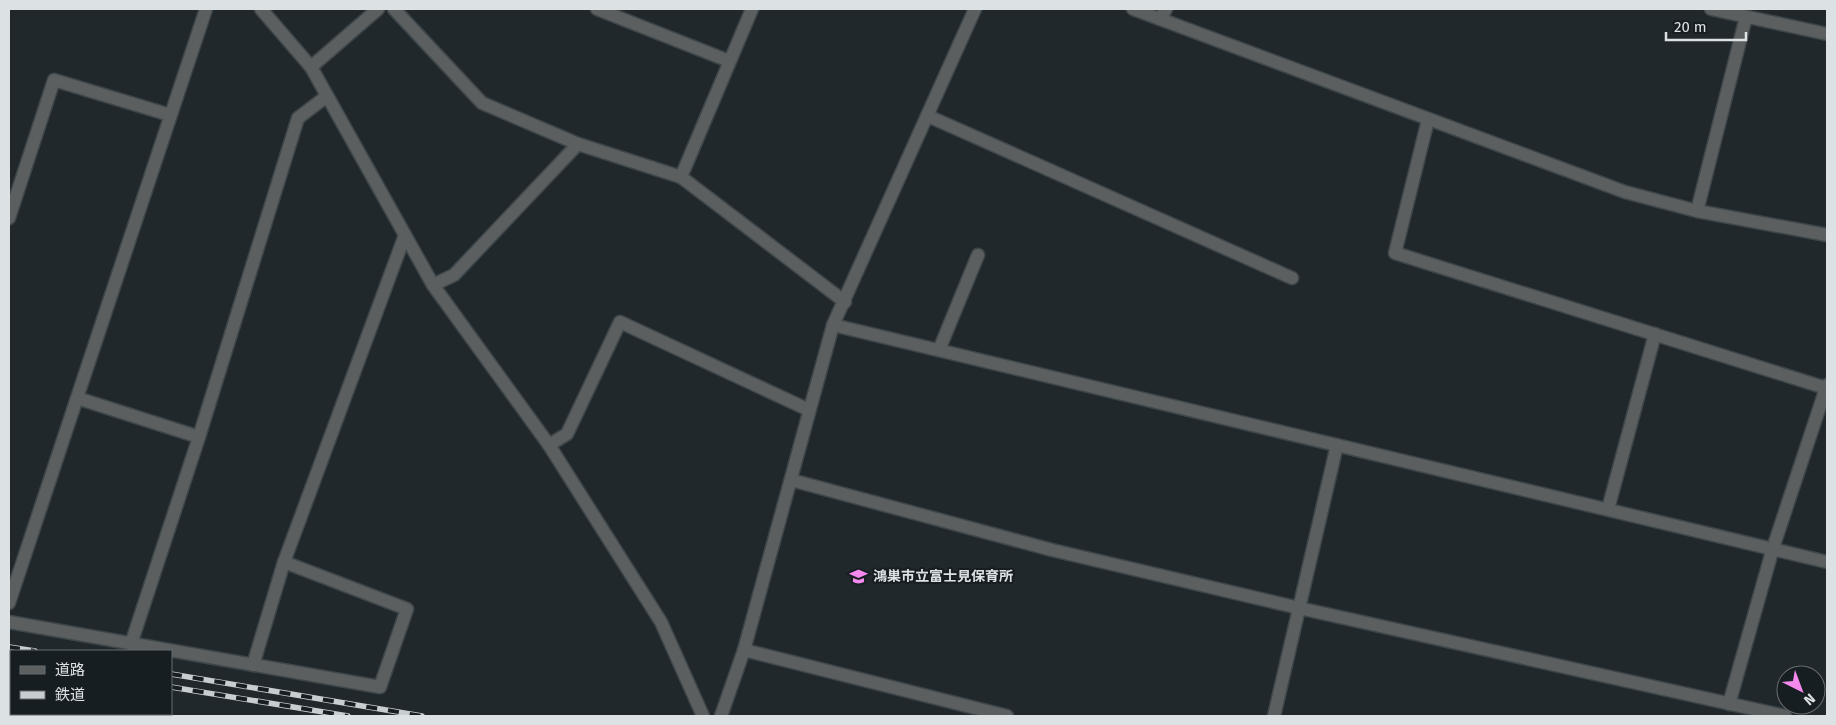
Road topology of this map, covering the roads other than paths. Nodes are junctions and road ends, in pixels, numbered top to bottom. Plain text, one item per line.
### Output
1 (206, 9) edge
2 (261, 9) edge
3 (378, 9) edge
4 (394, 9) edge
5 (597, 9) edge
6 (752, 9) edge
7 (975, 9) edge
8 (1133, 9) edge
9 (1711, 9) edge
10 (1163, 14) edge
11 (1746, 17) junction
12 (1827, 34) edge
13 (729, 61) junction
14 (311, 67) junction
15 (327, 96) junction
16 (170, 115) junction
17 (928, 116) junction
18 (1428, 120) junction
19 (578, 144) junction
20 (681, 178) junction
21 (1697, 212) junction
22 (9, 218) edge
23 (405, 235) junction
24 (1827, 235) edge
25 (978, 255) dead end
26 (1292, 278) dead end
27 (433, 285) junction
28 (845, 302) junction
29 (833, 325) junction
30 (1655, 334) junction
31 (939, 350) junction
32 (1827, 386) edge
33 (77, 398) junction
34 (809, 410) junction
35 (199, 437) junction
36 (549, 445) junction
37 (1338, 445) junction
38 (791, 480) junction
39 (1608, 509) junction
40 (1773, 548) junction
41 (284, 562) junction
42 (1827, 562) edge
43 (9, 603) edge
44 (1299, 608) junction
45 (9, 622) edge
46 (131, 644) junction
47 (166, 650) edge
48 (744, 650) junction
49 (172, 651) edge
50 (252, 665) junction
51 (1729, 704) junction
52 (703, 716) edge
53 (721, 716) edge
54 (1007, 716) edge
55 (1274, 716) edge
56 (1785, 716) edge

1 - 16 street
2 - 14 street
3 - 14 street
4 - 19 street
5 - 13 street
6 - 13 street
7 - 17 street
8 - 10 street
9 - 11 street
10 - 18 street
11 - 12 street
11 - 21 street
13 - 20 street
14 - 15 street
15 - 23 street
15 - 35 street
16 - 22 street
16 - 33 street
17 - 26 street
17 - 28 street
18 - 21 street
18 - 30 street
19 - 20 street
19 - 27 street
20 - 28 street
21 - 24 street
23 - 27 street
23 - 41 street
25 - 31 street
27 - 36 street
28 - 29 street
29 - 31 street
29 - 34 street
30 - 32 street
30 - 39 street
31 - 37 street
32 - 40 street
33 - 35 street
33 - 43 street
34 - 36 street
34 - 38 street
35 - 46 street
36 - 52 street
37 - 39 street
37 - 44 street
38 - 44 street
38 - 48 street
39 - 40 street
40 - 42 street
40 - 51 street
41 - 50 street
41 - 50 street
44 - 51 street
44 - 55 street
45 - 46 street
46 - 47 street
48 - 53 street
48 - 54 street
49 - 50 street
51 - 56 street

